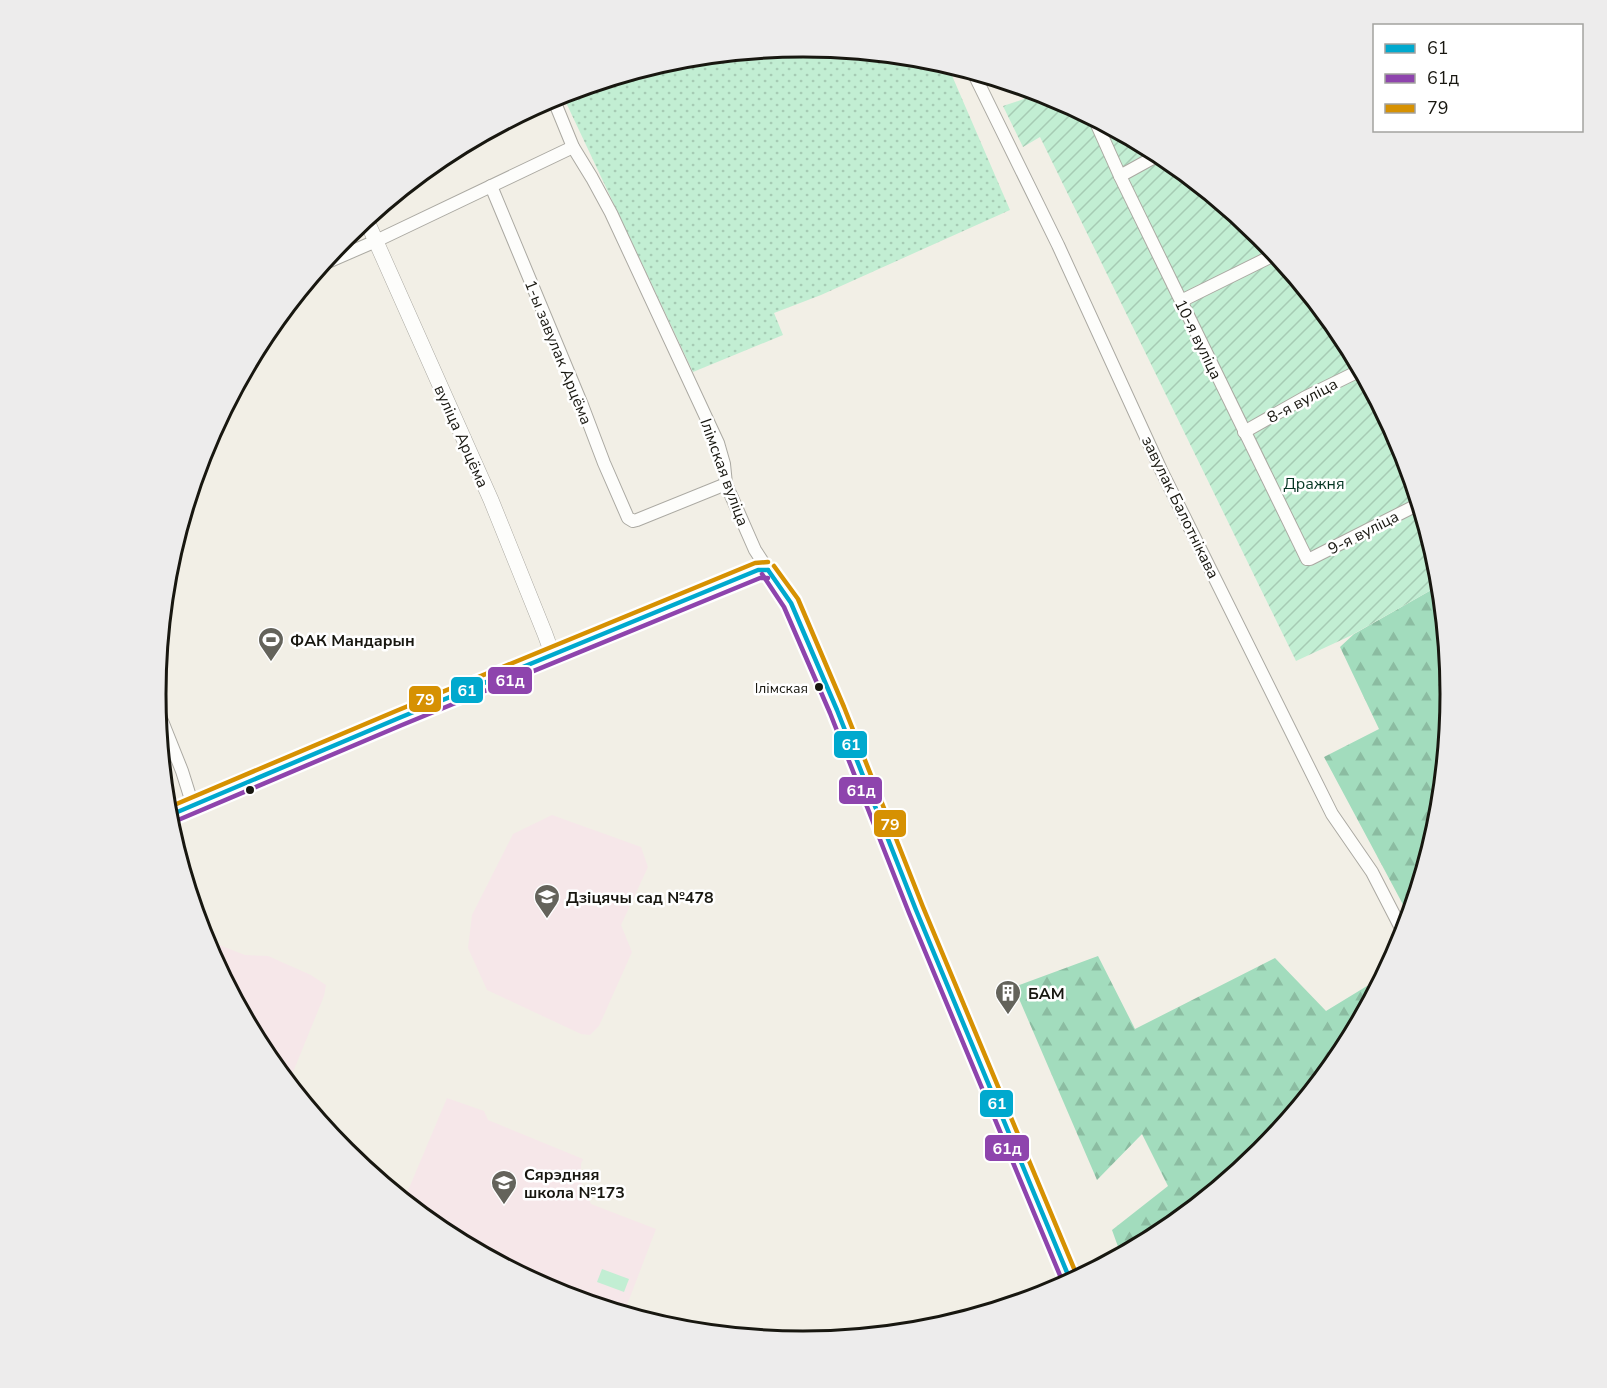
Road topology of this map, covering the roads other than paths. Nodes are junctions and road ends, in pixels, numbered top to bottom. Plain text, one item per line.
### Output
1 (978, 82) edge
2 (557, 107) edge
3 (1100, 130) edge
4 (573, 147) junction
5 (1150, 160) edge
6 (1120, 176) junction
7 (491, 186) junction
8 (370, 228) edge
9 (376, 241) junction
10 (342, 256) edge
11 (1267, 258) edge
12 (1181, 301) junction
13 (1354, 374) edge
14 (1244, 432) junction
15 (726, 484) junction
16 (1412, 507) edge
17 (1307, 559) joint
18 (768, 570) junction
19 (553, 656) junction
20 (168, 736) edge
21 (193, 806) junction
22 (178, 812) edge
23 (1398, 922) edge
24 (1067, 1273) edge

1 - 23 street, завулак Балотнікава
2 - 4 street, Ілімская вуліца
3 - 6 street, 10-я вуліца
4 - 7 street
4 - 15 street, Ілімская вуліца
5 - 6 street
6 - 12 street, 10-я вуліца
7 - 9 street
7 - 15 street, 1-ы завулак Арцёма
8 - 9 street, вуліца Арцёма
9 - 10 street
9 - 19 street, вуліца Арцёма
11 - 12 street
12 - 14 street, 10-я вуліца
13 - 14 street, 8-я вуліца
14 - 17 street, 10-я вуліца
15 - 18 street, Ілімская вуліца
16 - 17 street, 9-я вуліца
18 - 19 street
18 - 24 street, Ілімская вуліца
19 - 21 street
20 - 21 street
21 - 22 street

